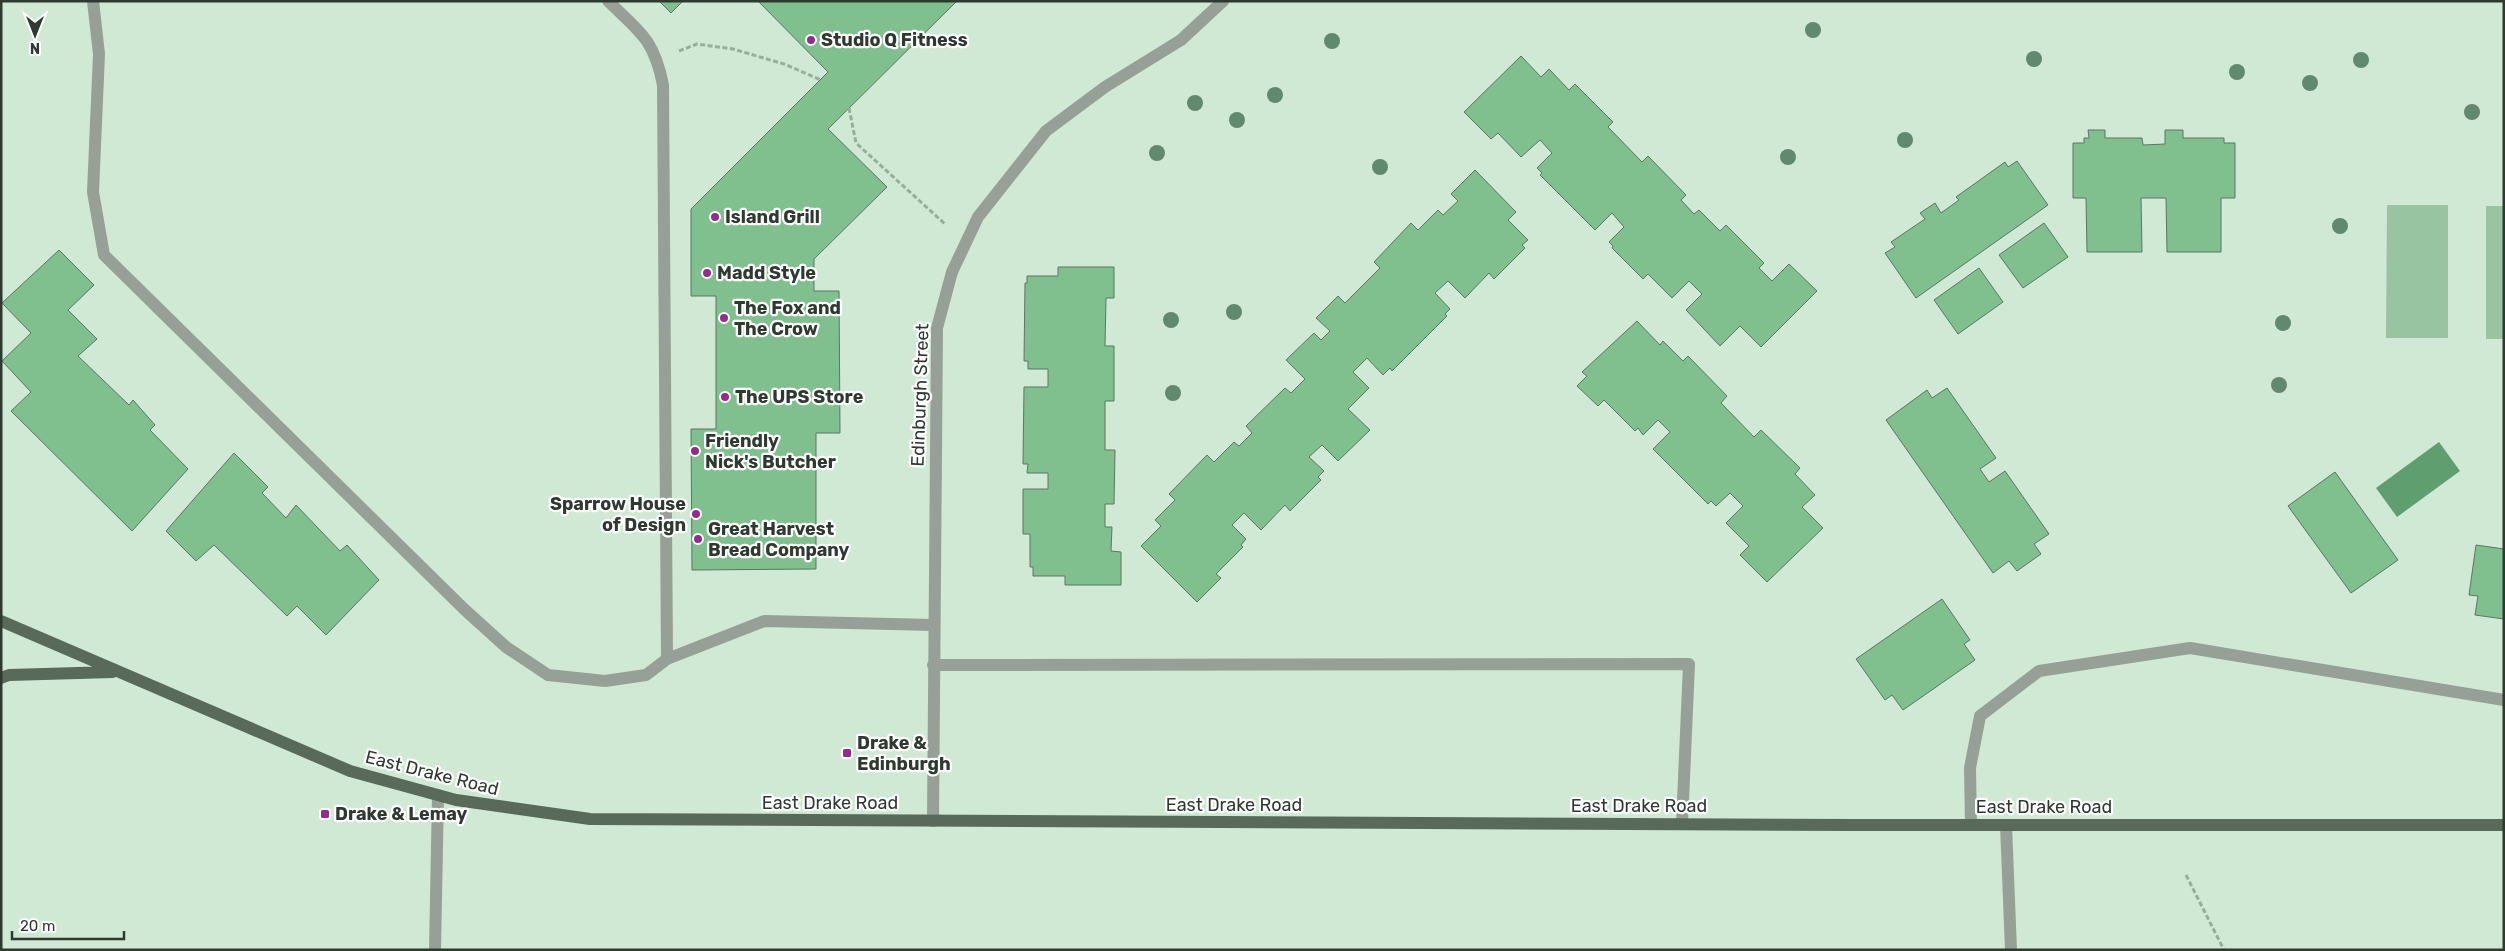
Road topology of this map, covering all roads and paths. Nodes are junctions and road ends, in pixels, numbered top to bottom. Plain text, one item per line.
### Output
1 (93, 1) edge
2 (608, 1) edge
3 (1223, 1) edge
4 (658, 60) junction
5 (821, 80) dead end
6 (849, 108) dead end
7 (965, 242) junction
8 (1, 621) edge
9 (933, 625) junction
10 (667, 659) junction
11 (933, 664) junction
12 (118, 672) junction
13 (1, 678) edge
14 (2504, 700) edge
15 (438, 795) junction
16 (933, 821) junction
17 (1682, 824) junction
18 (1971, 824) junction
19 (2006, 824) junction
20 (2504, 824) edge
21 (2186, 874) dead end
22 (435, 950) edge
23 (2011, 950) edge
24 (2224, 950) edge

1 - 10 street
2 - 4 street
3 - 7 street, Edinburgh Street
4 - 5 path
4 - 10 street
6 - 7 path
7 - 9 street, Edinburgh Street
8 - 12 main road, East Drake Road
9 - 10 street
9 - 11 street, Edinburgh Street
11 - 16 street, Edinburgh Street
11 - 17 street
12 - 13 main road
12 - 15 main road, East Drake Road
14 - 18 street
15 - 16 main road, East Drake Road
15 - 22 street
16 - 17 main road, East Drake Road
17 - 18 main road, East Drake Road
18 - 19 main road, East Drake Road
19 - 20 main road, East Drake Road
19 - 23 street
21 - 24 path

